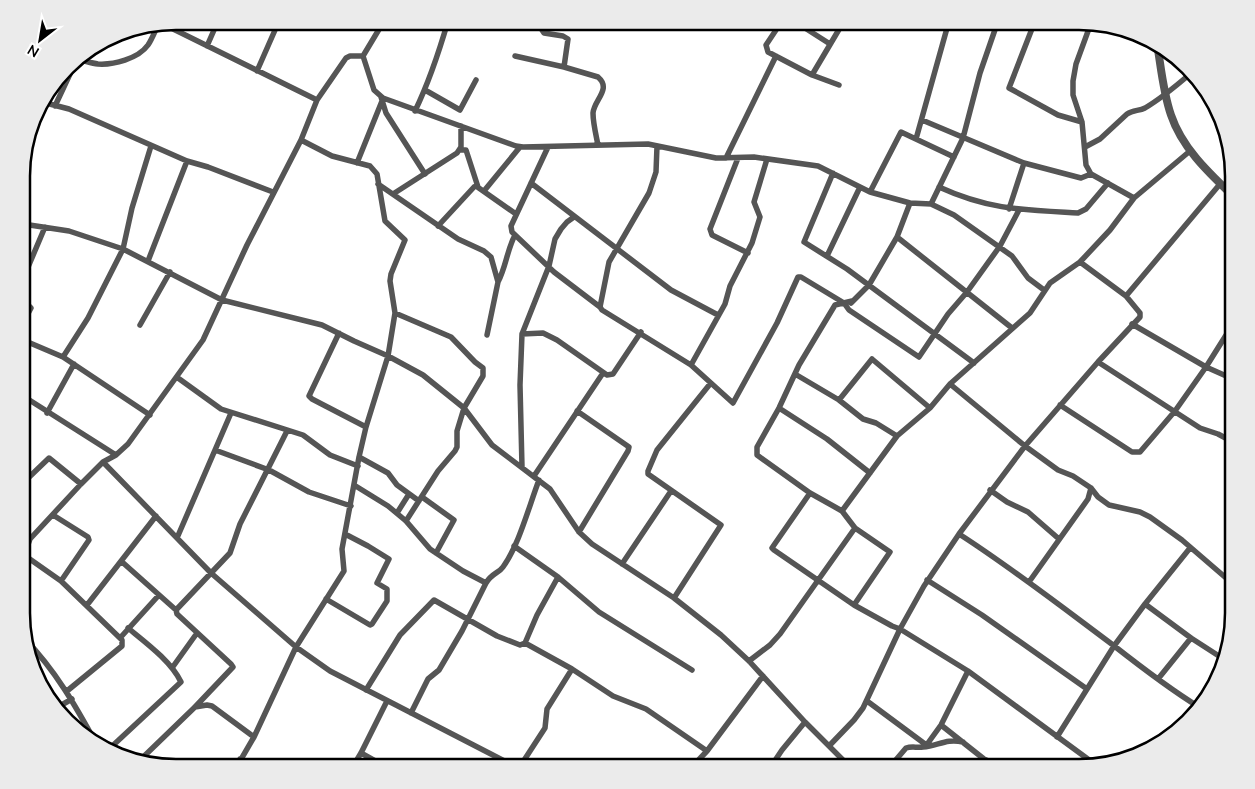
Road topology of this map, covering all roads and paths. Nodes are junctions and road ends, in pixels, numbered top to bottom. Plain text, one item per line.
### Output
1 (175, 30) edge
2 (214, 30) edge
3 (275, 30) edge
4 (379, 30) edge
5 (446, 30) edge
6 (542, 30) edge
7 (776, 30) edge
8 (808, 30) edge
9 (839, 30) edge
10 (946, 30) edge
11 (995, 30) edge
12 (1031, 30) edge
13 (1088, 30) edge
14 (155, 31) edge
15 (830, 44) junction
16 (207, 46) junction
17 (1159, 54) edge
18 (363, 56) junction
19 (515, 56) dead end
20 (776, 56) junction
21 (85, 61) edge
22 (564, 67) junction
23 (257, 71) junction
24 (812, 75) junction
25 (1186, 77) edge
26 (476, 80) dead end
27 (66, 81) edge
28 (839, 85) dead end
29 (425, 90) junction
30 (1165, 95) junction
31 (381, 99) junction
32 (317, 100) junction
33 (49, 104) edge
34 (54, 106) junction
35 (415, 111) junction
36 (922, 120) junction
37 (1082, 122) junction
38 (460, 126) junction
39 (963, 138) junction
40 (916, 139) junction
41 (301, 140) junction
42 (598, 145) junction
43 (152, 146) junction
44 (657, 146) junction
45 (520, 147) junction
46 (548, 147) junction
47 (1085, 147) junction
48 (460, 150) junction
49 (1190, 151) junction
50 (954, 157) junction
51 (726, 158) junction
52 (738, 158) junction
53 (767, 160) junction
54 (186, 161) junction
55 (357, 163) junction
56 (1024, 163) junction
57 (833, 173) junction
58 (425, 174) junction
59 (1090, 174) junction
60 (531, 183) junction
61 (1108, 183) junction
62 (378, 184) junction
63 (860, 187) junction
64 (939, 187) junction
65 (1223, 187) joint
66 (481, 189) junction
67 (273, 192) junction
68 (870, 192) junction
69 (393, 194) junction
70 (1134, 198) junction
71 (910, 203) junction
72 (931, 204) junction
73 (1009, 209) junction
74 (1019, 210) junction
75 (516, 214) junction
76 (574, 217) junction
77 (30, 225) edge
78 (438, 226) junction
79 (45, 227) junction
80 (515, 235) junction
81 (897, 238) junction
82 (1000, 246) junction
83 (617, 248) junction
84 (124, 249) junction
85 (748, 253) junction
86 (827, 256) junction
87 (30, 261) edge
88 (148, 261) junction
89 (1080, 262) junction
90 (549, 266) junction
91 (170, 272) junction
92 (498, 283) junction
93 (869, 285) junction
94 (1044, 290) junction
95 (967, 292) junction
96 (1126, 296) junction
97 (222, 300) junction
98 (852, 301) junction
99 (844, 303) junction
100 (600, 307) junction
101 (849, 310) junction
102 (395, 313) junction
103 (718, 315) junction
104 (1132, 324) junction
105 (140, 325) dead end
106 (1012, 328) junction
107 (641, 332) junction
108 (339, 333) junction
109 (522, 334) junction
110 (934, 334) junction
111 (487, 335) dead end
112 (1225, 337) edge
113 (30, 343) edge
114 (388, 356) junction
115 (63, 357) junction
116 (1098, 362) junction
117 (974, 363) junction
118 (74, 364) junction
119 (691, 365) junction
120 (1206, 367) junction
121 (603, 373) junction
122 (795, 374) junction
123 (1225, 375) edge
124 (178, 378) junction
125 (710, 384) junction
126 (950, 384) junction
127 (839, 400) junction
128 (30, 401) edge
129 (1060, 405) junction
130 (464, 408) junction
131 (779, 408) junction
132 (930, 408) junction
133 (577, 411) junction
134 (1175, 411) junction
135 (47, 412) junction
136 (231, 413) junction
137 (150, 414) junction
138 (366, 427) junction
139 (287, 431) junction
140 (897, 436) junction
141 (1225, 438) edge
142 (1025, 446) junction
143 (215, 450) junction
144 (116, 455) junction
145 (360, 457) junction
146 (102, 462) junction
147 (358, 466) junction
148 (522, 468) junction
149 (268, 470) junction
150 (870, 473) junction
151 (30, 476) edge
152 (536, 478) junction
153 (81, 484) junction
154 (354, 485) junction
155 (1091, 488) junction
156 (990, 490) junction
157 (671, 491) junction
158 (810, 493) junction
159 (409, 494) junction
160 (420, 499) junction
161 (350, 506) junction
162 (842, 511) junction
163 (397, 513) junction
164 (53, 516) junction
165 (156, 516) junction
166 (406, 521) junction
167 (855, 528) junction
168 (579, 532) junction
169 (346, 534) junction
170 (958, 534) junction
171 (177, 538) junction
172 (30, 539) edge
173 (1059, 539) junction
174 (514, 546) junction
175 (1190, 548) junction
176 (436, 553) junction
177 (121, 560) junction
178 (30, 561) edge
179 (622, 564) junction
180 (212, 573) junction
181 (1225, 576) edge
182 (558, 577) junction
183 (819, 580) junction
184 (927, 580) junction
185 (61, 581) junction
186 (486, 582) junction
187 (1029, 582) junction
188 (159, 595) junction
189 (674, 598) junction
190 (326, 599) junction
191 (1145, 604) junction
192 (87, 605) junction
193 (854, 605) junction
194 (176, 610) junction
195 (468, 620) junction
196 (128, 628) junction
197 (900, 629) junction
198 (197, 633) junction
199 (120, 638) junction
200 (1191, 638) junction
201 (524, 643) junction
202 (1114, 646) junction
203 (296, 647) junction
204 (35, 649) edge
205 (1218, 656) edge
206 (749, 661) junction
207 (172, 668) junction
208 (572, 670) junction
209 (692, 670) dead end
210 (968, 671) junction
211 (763, 676) junction
212 (1158, 680) junction
213 (1087, 689) junction
214 (366, 690) junction
215 (68, 691) junction
216 (72, 699) junction
217 (387, 701) junction
218 (866, 701) junction
219 (1194, 703) edge
220 (62, 705) edge
221 (195, 707) junction
222 (411, 713) junction
223 (805, 722) junction
224 (940, 725) junction
225 (88, 729) edge
226 (254, 737) junction
227 (1057, 737) junction
228 (963, 742) junction
229 (113, 745) edge
230 (829, 746) junction
231 (707, 751) junction
232 (361, 753) junction
233 (146, 756) edge
234 (240, 759) edge
235 (357, 759) edge
236 (372, 759) edge
237 (500, 759) edge
238 (524, 759) edge
239 (699, 759) edge
240 (776, 759) edge
241 (842, 759) edge
242 (897, 759) edge
243 (984, 759) edge
244 (1088, 759) edge

1 - 16 street
2 - 16 street
3 - 23 street
4 - 18 street
5 - 29 street
6 - 22 street
7 - 20 street
8 - 15 street
9 - 15 street
10 - 36 street
11 - 39 street
12 - 37 street
13 - 37 street
14 - 21 street
15 - 24 street
16 - 23 street
17 - 30 street
18 - 31 street
18 - 32 street
19 - 22 street
20 - 24 street
20 - 51 street
22 - 42 street
23 - 32 street
24 - 28 street
25 - 30 street
26 - 29 street
27 - 34 street
29 - 35 street
30 - 47 street
30 - 49 street
31 - 35 street
31 - 55 street
31 - 58 street
32 - 41 street
33 - 34 street
34 - 43 street
35 - 38 street
36 - 39 street
36 - 40 street
37 - 47 street
38 - 45 street
38 - 48 street
39 - 50 street
39 - 56 street
40 - 50 street
40 - 68 street
41 - 55 street
41 - 67 street
42 - 44 street
42 - 46 street
43 - 54 street
43 - 84 street
44 - 51 street
44 - 83 street
45 - 46 street
45 - 66 street
46 - 60 street
47 - 59 street
48 - 58 street
48 - 66 street
49 - 65 street
49 - 70 street
50 - 64 street
51 - 52 street
52 - 53 street
52 - 85 street
53 - 57 street
53 - 85 street
54 - 67 street
54 - 88 street
55 - 62 street
56 - 59 street
56 - 73 street
57 - 63 street
57 - 86 street
58 - 69 street
59 - 61 street
60 - 75 street
60 - 76 street
61 - 70 street
61 - 74 street
62 - 69 street
62 - 102 street
63 - 68 street
63 - 86 street
64 - 72 street
64 - 73 street
65 - 96 street
66 - 75 street
66 - 78 street
67 - 97 street
68 - 71 street
69 - 78 street
70 - 89 street
71 - 72 street
71 - 81 street
72 - 82 street
73 - 74 street
74 - 82 street
75 - 80 street
76 - 83 street
76 - 90 street
77 - 79 street
78 - 92 street
79 - 84 street
79 - 87 street
80 - 90 street
80 - 92 street
81 - 93 street
81 - 95 street
82 - 94 street
82 - 95 street
83 - 100 street
83 - 103 street
84 - 88 street
84 - 115 street
85 - 103 street
86 - 93 street
88 - 91 street
89 - 94 street
89 - 96 street
90 - 100 street
90 - 109 street
91 - 97 street
91 - 105 street
92 - 111 street
93 - 98 street
93 - 110 street
94 - 106 street
95 - 106 street
95 - 110 street
96 - 104 street
97 - 108 street
97 - 124 street
98 - 99 street
98 - 101 street
99 - 101 street
99 - 122 street
99 - 125 street
100 - 107 street
101 - 110 street
102 - 114 street
102 - 130 street
103 - 119 street
104 - 116 street
104 - 120 street
106 - 117 street
107 - 119 street
107 - 121 street
108 - 114 street
108 - 138 street
109 - 121 street
109 - 148 street
110 - 117 street
112 - 120 street
113 - 115 street
114 - 130 street
114 - 138 street
115 - 118 street
116 - 129 street
116 - 134 street
117 - 126 street
118 - 135 street
118 - 137 street
119 - 125 street
120 - 123 street
120 - 134 street
121 - 133 street
122 - 127 street
122 - 131 street
124 - 136 street
124 - 137 street
125 - 157 street
126 - 132 street
126 - 142 street
127 - 132 street
127 - 140 street
128 - 135 street
129 - 134 street
129 - 142 street
130 - 148 street
130 - 160 street
131 - 150 street
131 - 158 street
132 - 140 street
133 - 152 street
133 - 168 street
134 - 141 street
135 - 144 street
136 - 139 street
136 - 143 street
137 - 144 street
138 - 145 street
139 - 147 street
139 - 149 street
140 - 150 street
142 - 155 street
142 - 156 street
143 - 149 street
143 - 171 street
144 - 146 street
145 - 147 street
145 - 159 street
146 - 153 street
146 - 165 street
147 - 154 street
148 - 152 street
149 - 161 street
149 - 180 street
150 - 162 street
151 - 153 street
152 - 168 street
152 - 174 street
153 - 164 street
154 - 161 street
154 - 163 street
155 - 173 street
155 - 175 street
156 - 170 street
156 - 173 street
157 - 179 street
157 - 189 street
158 - 162 street
158 - 183 street
159 - 160 street
159 - 163 street
160 - 166 street
160 - 176 street
161 - 169 street
162 - 167 street
163 - 166 street
164 - 172 street
164 - 185 street
165 - 171 street
165 - 177 street
166 - 176 street
167 - 183 street
167 - 193 street
168 - 179 street
169 - 190 street
169 - 190 street
170 - 184 street
170 - 187 street
171 - 180 street
173 - 187 street
174 - 182 street
174 - 186 street
175 - 181 street
175 - 191 street
176 - 186 street
177 - 188 street
177 - 192 street
178 - 185 street
179 - 189 street
180 - 194 street
180 - 203 street
182 - 201 street
182 - 209 street
183 - 193 street
183 - 206 street
184 - 197 street
184 - 213 street
185 - 192 street
186 - 195 street
187 - 202 street
188 - 194 street
188 - 196 street
189 - 206 street
190 - 203 street
191 - 200 street
191 - 202 street
192 - 199 street
193 - 197 street
194 - 198 street
195 - 201 street
195 - 214 street
195 - 222 street
196 - 199 street
196 - 207 street
197 - 210 street
197 - 218 street
198 - 207 street
198 - 221 street
199 - 215 street
200 - 205 street
200 - 212 street
201 - 208 street
202 - 212 street
202 - 213 street
203 - 214 street
203 - 226 street
204 - 215 street
206 - 211 street
207 - 229 street
208 - 231 street
208 - 238 street
210 - 224 street
210 - 227 street
211 - 223 street
211 - 231 street
212 - 219 street
213 - 227 street
214 - 217 street
215 - 216 street
216 - 220 street
216 - 225 street
217 - 222 street
217 - 232 street
218 - 224 street
218 - 230 street
221 - 226 street
221 - 233 street
222 - 237 street
223 - 230 street
223 - 240 street
224 - 228 street
226 - 234 street
227 - 244 street
228 - 242 street
228 - 243 street
230 - 241 street
231 - 239 street
232 - 235 street
232 - 236 street

